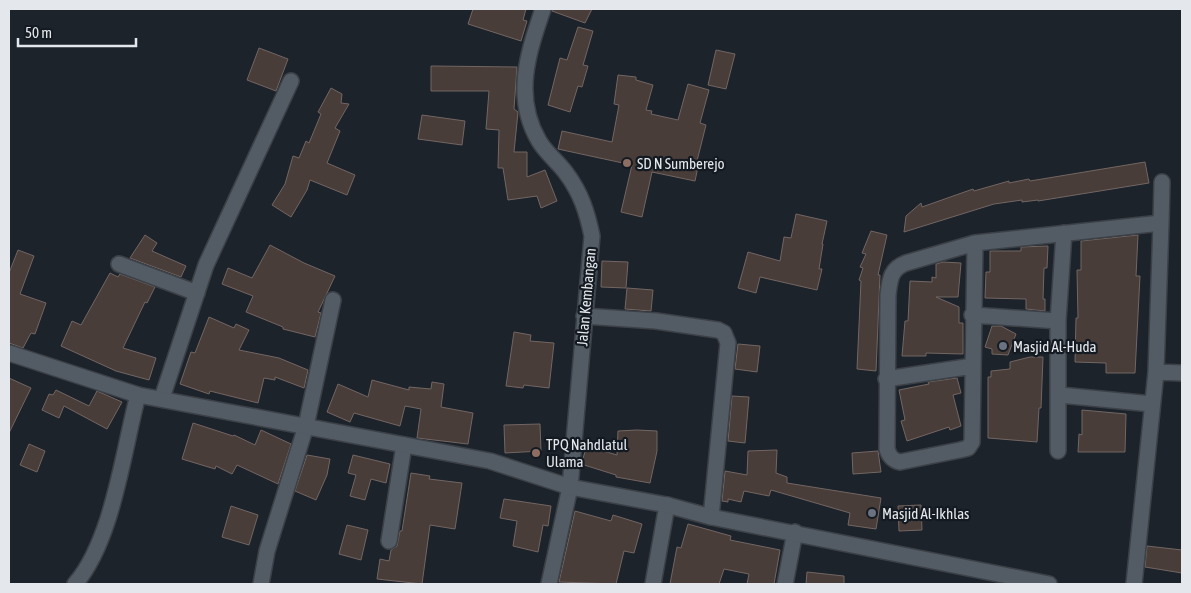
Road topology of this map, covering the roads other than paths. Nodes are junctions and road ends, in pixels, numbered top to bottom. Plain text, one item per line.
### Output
1 (543, 9) edge
2 (291, 81) dead end
3 (1162, 182) dead end
4 (1161, 223) junction
5 (1064, 233) junction
6 (975, 243) junction
7 (119, 264) dead end
8 (197, 293) junction
9 (333, 300) dead end
10 (972, 314) junction
11 (584, 316) junction
12 (1058, 322) junction
13 (9, 353) edge
14 (973, 366) junction
15 (1156, 372) junction
16 (1182, 373) edge
17 (886, 378) junction
18 (138, 395) junction
19 (1060, 395) junction
20 (162, 398) junction
21 (1152, 404) junction
22 (306, 426) junction
23 (404, 445) junction
24 (1058, 451) dead end
25 (570, 487) junction
26 (666, 505) junction
27 (711, 517) junction
28 (795, 532) junction
29 (389, 541) dead end
30 (75, 584) edge
31 (261, 584) edge
32 (549, 584) edge
33 (653, 584) edge
34 (785, 584) edge
35 (1048, 584) edge
36 (1134, 584) edge

1 - 11 street, Jalan Kembangan
2 - 8 street
3 - 4 street
4 - 5 street
4 - 15 street
5 - 6 street
5 - 12 street
6 - 10 street
6 - 17 street
7 - 8 street
8 - 20 street
9 - 22 street
10 - 12 street
10 - 14 street
11 - 25 street, Jalan Kembangan
11 - 27 street
12 - 19 street
13 - 18 street
14 - 17 street
14 - 17 street
15 - 16 street
15 - 21 street
18 - 20 street
18 - 30 street
19 - 21 street
19 - 24 street
20 - 22 street
21 - 36 street
22 - 23 street
22 - 31 street
23 - 25 street
23 - 29 street
25 - 26 street
25 - 32 street, Jalan Kembangan
26 - 27 street
26 - 33 street
27 - 28 street
28 - 34 street
28 - 35 street

